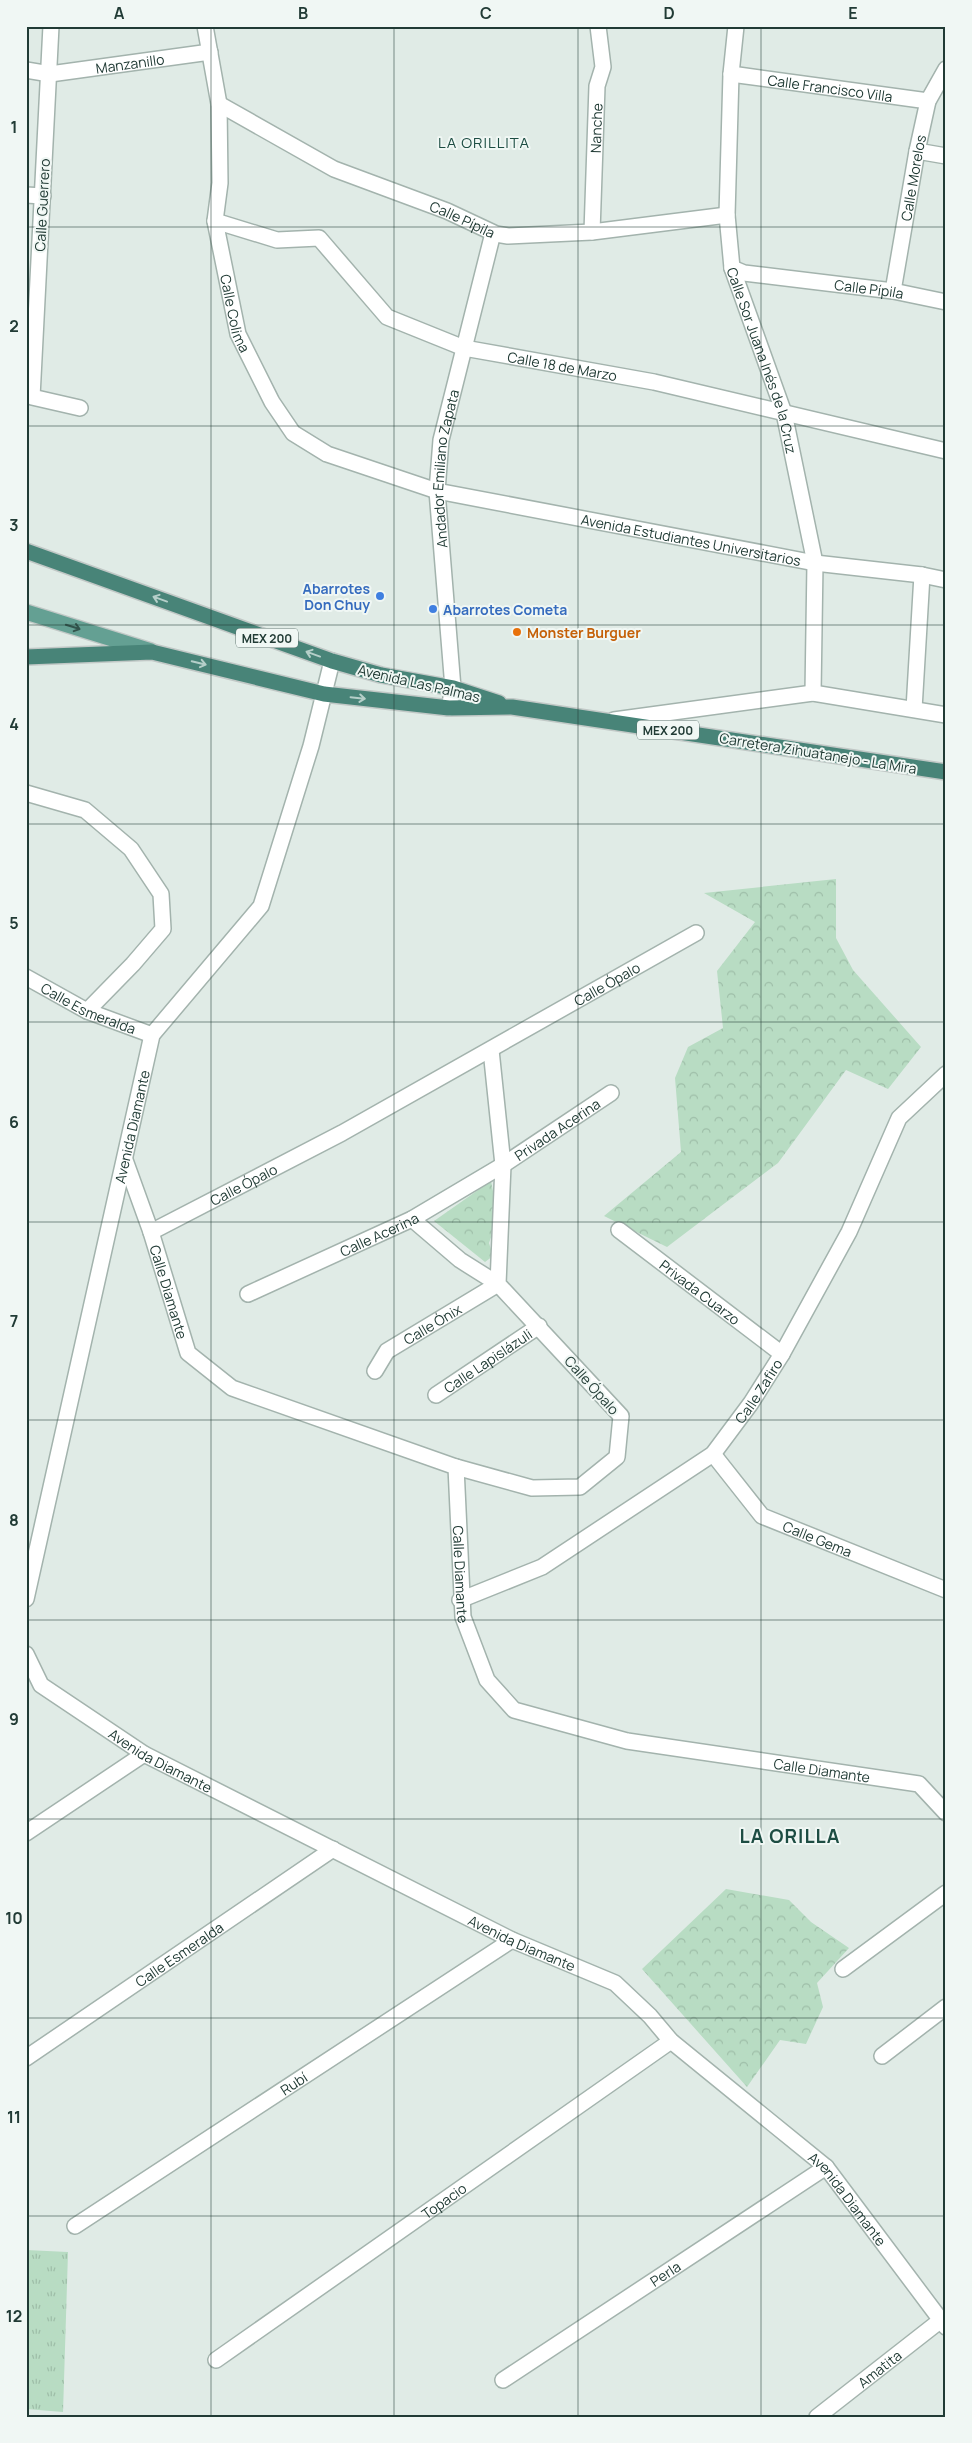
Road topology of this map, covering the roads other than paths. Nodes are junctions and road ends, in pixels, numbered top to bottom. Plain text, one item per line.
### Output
1 (51, 26) edge
2 (205, 26) edge
3 (598, 26) edge
4 (736, 26) edge
5 (210, 52) junction
6 (946, 69) edge
7 (26, 70) edge
8 (50, 74) junction
9 (731, 74) junction
10 (928, 101) junction
11 (219, 104) junction
12 (917, 150) junction
13 (946, 156) edge
14 (26, 195) edge
15 (42, 196) junction
16 (728, 215) junction
17 (215, 221) junction
18 (493, 232) junction
19 (592, 232) junction
20 (732, 268) junction
21 (893, 291) junction
22 (946, 302) edge
23 (464, 348) junction
24 (80, 408) dead end
25 (784, 413) junction
26 (946, 451) edge
27 (437, 491) junction
28 (26, 551) edge
29 (815, 563) junction
30 (922, 575) junction
31 (946, 580) edge
32 (26, 612) edge
33 (152, 652) junction
34 (26, 657) edge
35 (332, 661) junction
36 (454, 688) junction
37 (813, 693) junction
38 (324, 694) junction
39 (512, 707) junction
40 (448, 708) junction
41 (914, 709) junction
42 (946, 715) edge
43 (612, 721) junction
44 (946, 772) edge
45 (26, 793) edge
46 (696, 933) dead end
47 (26, 977) edge
48 (87, 1011) junction
49 (152, 1035) junction
50 (491, 1050) junction
51 (946, 1074) edge
52 (611, 1093) dead end
53 (125, 1160) junction
54 (503, 1165) junction
55 (412, 1219) junction
56 (619, 1230) dead end
57 (151, 1232) junction
58 (498, 1284) junction
59 (248, 1294) dead end
60 (540, 1326) junction
61 (782, 1354) junction
62 (375, 1371) dead end
63 (436, 1395) dead end
64 (713, 1454) junction
65 (456, 1467) junction
66 (946, 1590) edge
67 (26, 1599) edge
68 (460, 1600) junction
69 (26, 1654) edge
70 (144, 1754) junction
71 (946, 1814) edge
72 (26, 1833) edge
73 (333, 1849) junction
74 (946, 1893) edge
75 (512, 1940) junction
76 (843, 1969) dead end
77 (946, 2007) edge
78 (671, 2041) junction
79 (882, 2056) dead end
80 (26, 2058) edge
81 (826, 2167) junction
82 (75, 2226) dead end
83 (943, 2324) edge
84 (216, 2360) dead end
85 (503, 2380) dead end
86 (817, 2417) edge

1 - 8 street, Calle Guerrero
2 - 5 street, Calle Colima
3 - 19 street, Nanche
4 - 9 street, Calle Sor Juana Inés de la Cruz
5 - 8 street, Manzanillo
5 - 11 street, Calle Colima
6 - 10 street, Calle Morelos
7 - 8 street, Manzanillo
8 - 15 street, Calle Guerrero
9 - 10 street, Calle Francisco Villa
9 - 16 street, Calle Sor Juana Inés de la Cruz
10 - 12 street, Calle Morelos
11 - 17 street, Calle Colima
11 - 18 street, Calle Pípila
12 - 13 street
12 - 21 street, Calle Morelos
14 - 15 street
15 - 24 street, Calle Guerrero
16 - 19 street, Calle Pípila
16 - 20 street, Calle Sor Juana Inés de la Cruz
17 - 23 street, Calle 18 de Marzo
17 - 27 street, Calle Colima
18 - 19 street, Calle Pípila
18 - 23 street, Andador Emiliano Zapata
20 - 21 street, Calle Pípila
20 - 25 street, Calle Sor Juana Inés de la Cruz
21 - 22 street, Calle Pípila
23 - 25 street, Calle 18 de Marzo
23 - 27 street, Andador Emiliano Zapata
25 - 26 street, Calle 18 de Marzo
25 - 29 street, Calle Sor Juana Inés de la Cruz
27 - 29 street, Avenida Estudiantes Universitarios
27 - 36 street, Andador Emiliano Zapata
35 -> 28 highway, Avenida Las Palmas / MEX 200
29 - 30 street, Avenida Estudiantes Universitarios
29 - 37 street, Calle Sor Juana Inés de la Cruz
30 - 31 street, Avenida Estudiantes Universitarios
30 - 41 street
32 -> 33 main road, Avenida Las Palmas
33 - 34 highway, MEX 200
33 -> 38 highway, Avenida Las Palmas / MEX 200
35 - 36 highway, Avenida Las Palmas / MEX 200
35 - 38 street, Avenida Diamante
36 - 39 highway, Avenida Las Palmas / MEX 200
36 - 40 street, Andador Emiliano Zapata
37 - 41 street
37 - 43 street
38 -> 40 highway, Avenida Las Palmas / MEX 200
38 - 49 street, Avenida Diamante
39 - 40 highway, Avenida Las Palmas / MEX 200
39 - 43 highway, Carretera Zihuatanejo - La Mira / MEX 200
41 - 42 street
43 - 44 highway, Carretera Zihuatanejo - La Mira / MEX 200
45 - 48 street
46 - 50 street, Calle Ópalo
47 - 48 street, Calle Esmeralda
48 - 49 street, Calle Esmeralda
49 - 53 street, Avenida Diamante
50 - 54 street
50 - 57 street, Calle Ópalo
51 - 61 street, Calle Zafiro
52 - 54 street, Privada Acerina
53 - 57 street, Calle Diamante
53 - 67 street, Avenida Diamante
54 - 55 street, Calle Acerina
54 - 58 street
55 - 58 street, Calle Ópalo
55 - 59 street, Calle Acerina
56 - 61 street, Privada Cuarzo
57 - 65 street, Calle Diamante
58 - 60 street, Calle Ópalo
58 - 62 street, Calle Ónix
60 - 63 street, Calle Lapislázuli
60 - 65 street, Calle Ópalo
61 - 64 street, Calle Zafiro
64 - 66 street, Calle Gema
64 - 68 street, Calle Zafiro
65 - 68 street, Calle Diamante
68 - 71 street, Calle Diamante
69 - 70 street, Avenida Diamante
70 - 72 street
70 - 73 street, Avenida Diamante
73 - 75 street, Avenida Diamante
73 - 80 street, Calle Esmeralda
74 - 76 street
75 - 78 street, Avenida Diamante
75 - 82 street, Rubí
77 - 79 street
78 - 81 street, Avenida Diamante
78 - 84 street, Topacio
81 - 83 street, Avenida Diamante
81 - 85 street, Perla
83 - 86 street, Amatita

